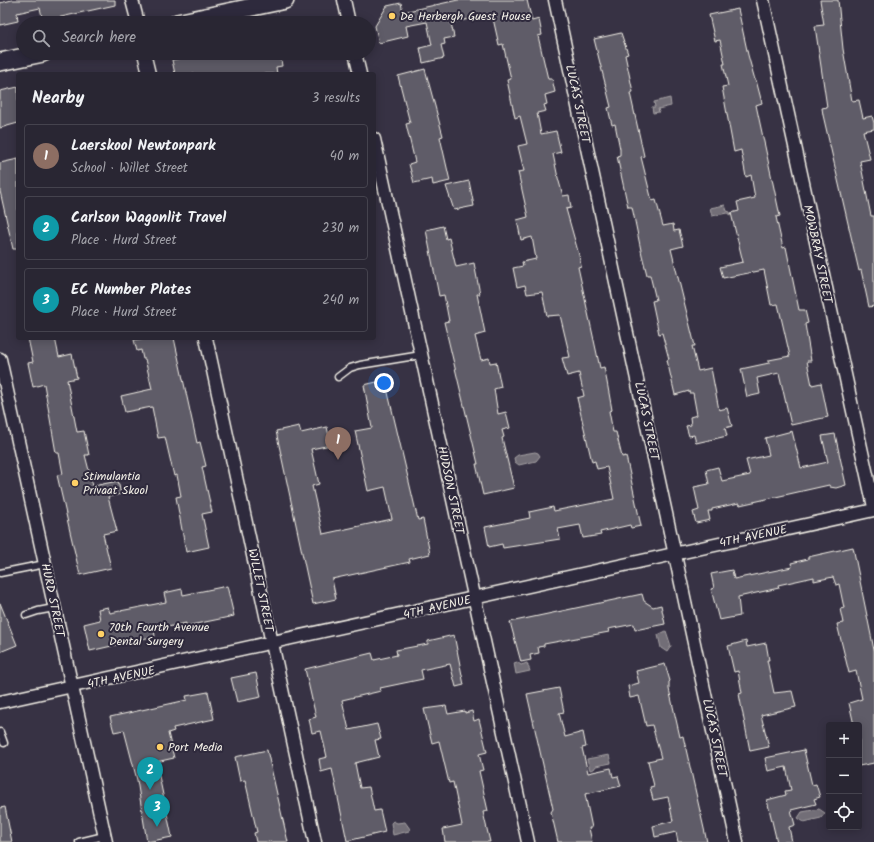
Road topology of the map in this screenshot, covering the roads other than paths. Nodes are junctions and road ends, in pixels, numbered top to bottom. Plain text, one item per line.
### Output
1 (132, 0) edge
2 (285, 0) edge
3 (344, 0) edge
4 (556, 0) edge
5 (763, 0) edge
6 (136, 16) edge
7 (210, 16) edge
8 (347, 16) edge
9 (16, 59) edge
10 (145, 60) edge
11 (357, 60) edge
12 (0, 62) edge
13 (148, 72) edge
14 (360, 72) edge
15 (376, 147) edge
16 (206, 340) edge
17 (421, 355) junction
18 (0, 358) edge
19 (2, 375) edge
20 (338, 377) dead end
21 (874, 509) edge
22 (675, 554) junction
23 (45, 564) junction
24 (0, 573) edge
25 (474, 599) junction
26 (54, 608) junction
27 (26, 615) dead end
28 (273, 644) junction
29 (72, 687) junction
30 (0, 702) edge
31 (0, 732) edge
32 (4, 742) dead end
33 (105, 839) edge
34 (79, 842) edge
35 (316, 842) edge
36 (528, 842) edge
37 (737, 842) edge

1 - 6 street
2 - 7 street
3 - 8 street
4 - 22 street, LUCAS STREET
5 - 21 street, MOWBRAY STREET
9 - 12 street
10 - 13 street
11 - 14 street
15 - 17 street, HUDSON STREET
16 - 28 street, WILLET STREET
17 - 20 lane
17 - 25 street, HUDSON STREET
18 - 19 street, HURD STREET
19 - 23 street, HURD STREET
21 - 22 street, 4TH AVENUE
22 - 25 street, 4TH AVENUE
22 - 37 street, LUCAS STREET
23 - 24 lane
23 - 26 street, HURD STREET
25 - 28 street, 4TH AVENUE
25 - 36 street, HUDSON STREET
26 - 27 lane
26 - 29 street, HURD STREET
28 - 29 street, 4TH AVENUE
28 - 35 street, WILLET STREET
29 - 30 street, 4TH AVENUE
29 - 33 street, HURD STREET
31 - 32 lane
33 - 34 lane

